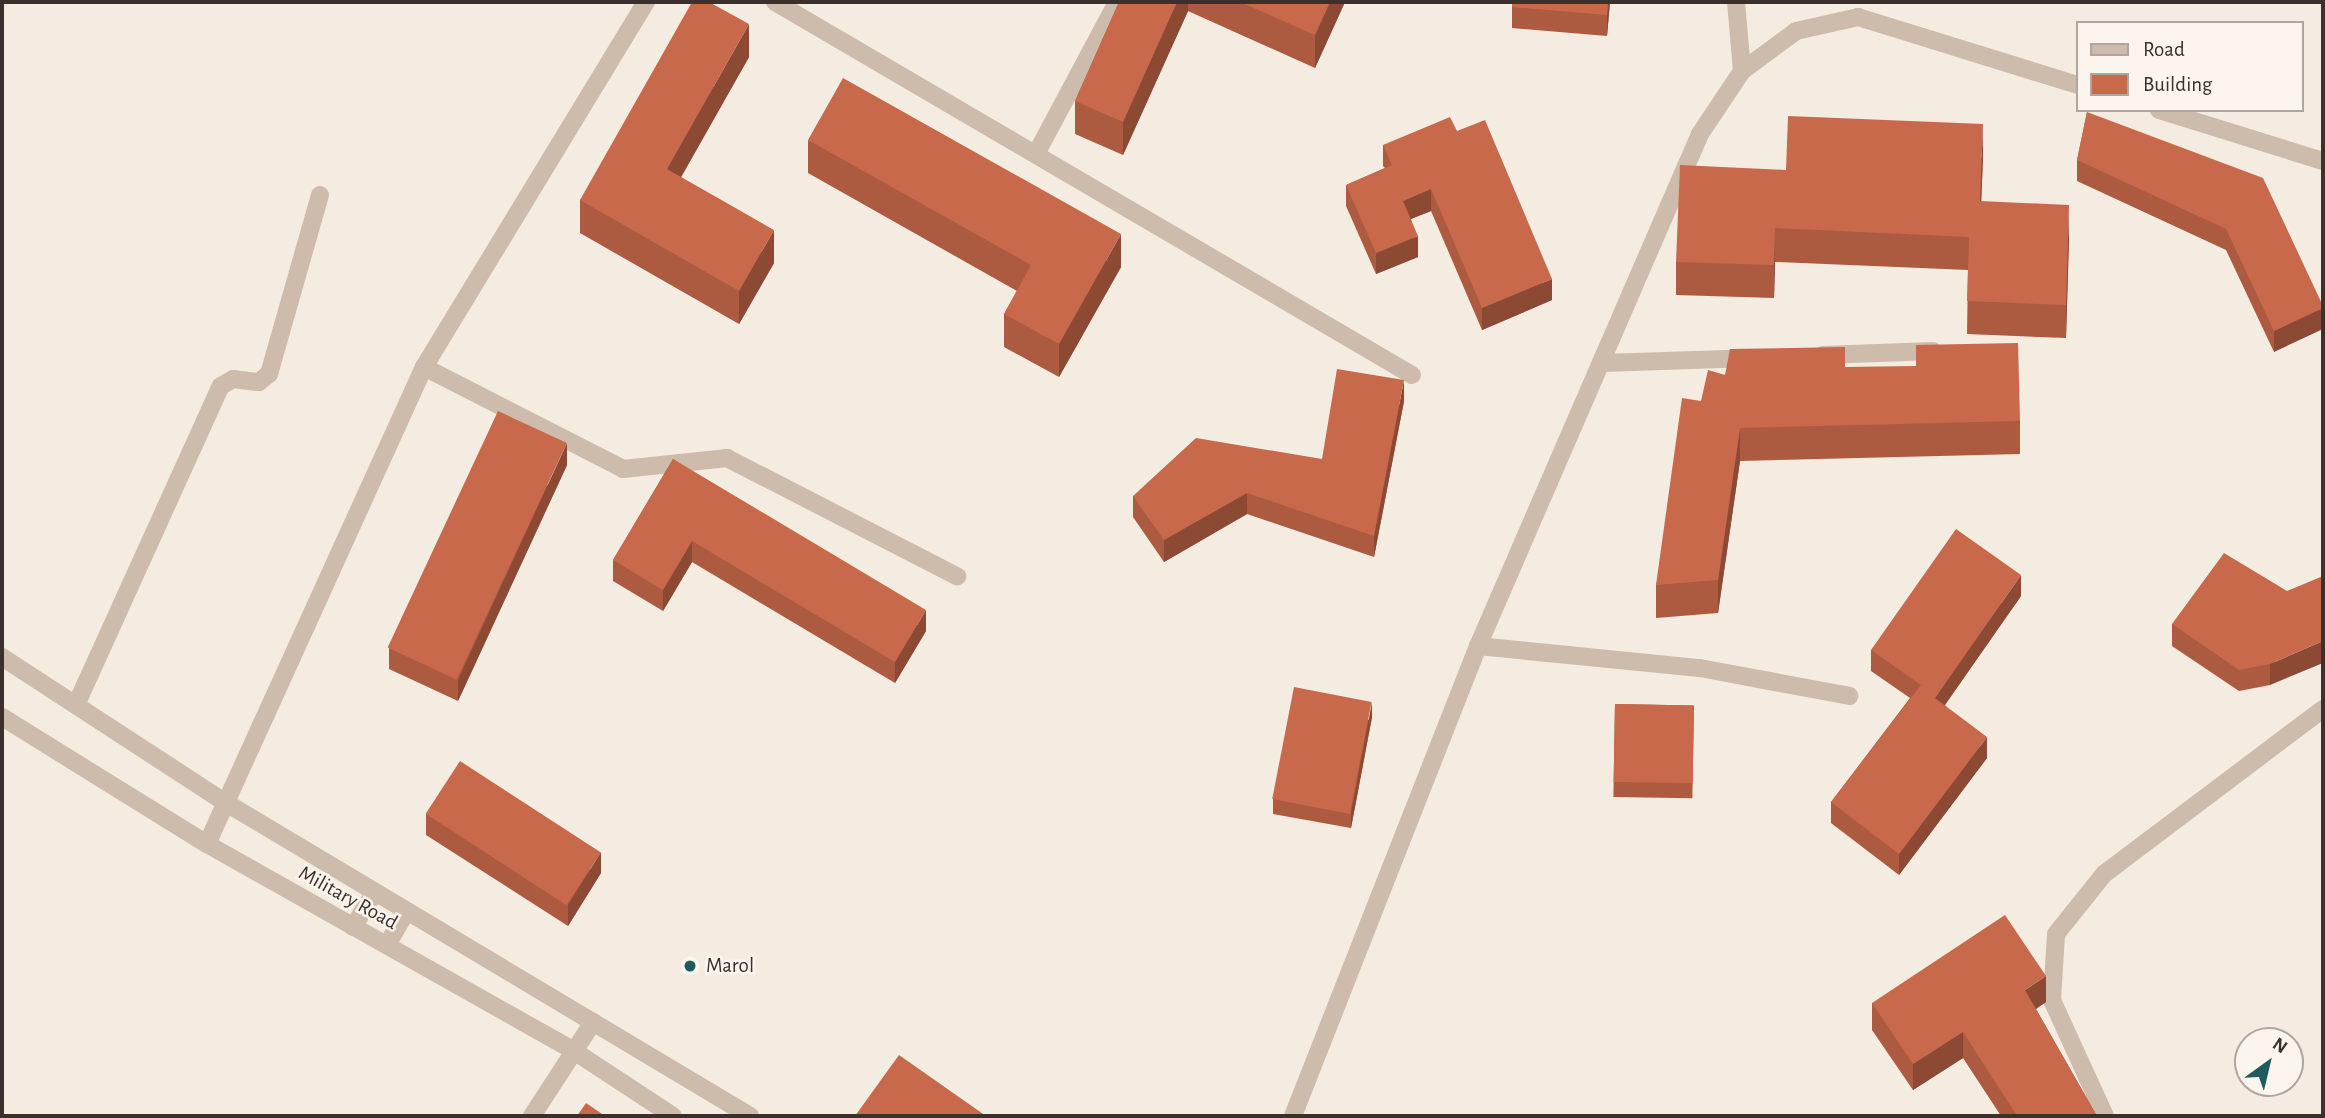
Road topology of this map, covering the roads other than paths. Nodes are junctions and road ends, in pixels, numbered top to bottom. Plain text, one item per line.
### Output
1 (646, 2) edge
2 (775, 2) edge
3 (1117, 2) edge
4 (1736, 2) edge
5 (1742, 71) junction
6 (2076, 84) edge
7 (2166, 112) edge
8 (1036, 154) junction
9 (2323, 161) edge
10 (320, 195) dead end
11 (1933, 351) edge
12 (1808, 356) edge
13 (1767, 357) edge
14 (1603, 363) junction
15 (424, 367) junction
16 (1412, 375) dead end
17 (957, 576) dead end
18 (1478, 646) junction
19 (2, 657) edge
20 (1849, 696) dead end
21 (76, 705) junction
22 (2323, 709) edge
23 (2, 717) edge
24 (223, 801) junction
25 (207, 844) junction
26 (375, 892) junction
27 (407, 911) junction
28 (353, 927) junction
29 (387, 945) junction
30 (593, 1022) junction
31 (574, 1051) junction
32 (532, 1116) edge
33 (673, 1116) edge
34 (750, 1116) edge
35 (1293, 1116) edge
36 (2105, 1116) edge

1 - 15 street
2 - 8 street
3 - 8 street
4 - 5 street
5 - 6 street
5 - 14 street
7 - 9 street
8 - 16 street
10 - 21 street
11 - 12 street
13 - 14 street
14 - 18 street
15 - 17 street
15 - 24 street
18 - 20 street
18 - 35 street
19 - 21 street
21 - 24 street
22 - 36 street
23 - 25 street, Military Road
24 - 25 street
24 - 26 street
25 - 28 street, Military Road
26 - 27 street
26 - 28 street
27 - 29 street
27 - 30 street
28 - 29 street, Military Road
29 - 31 street, Military Road
30 - 31 street
30 - 34 street
31 - 32 street
31 - 33 street, Military Road

